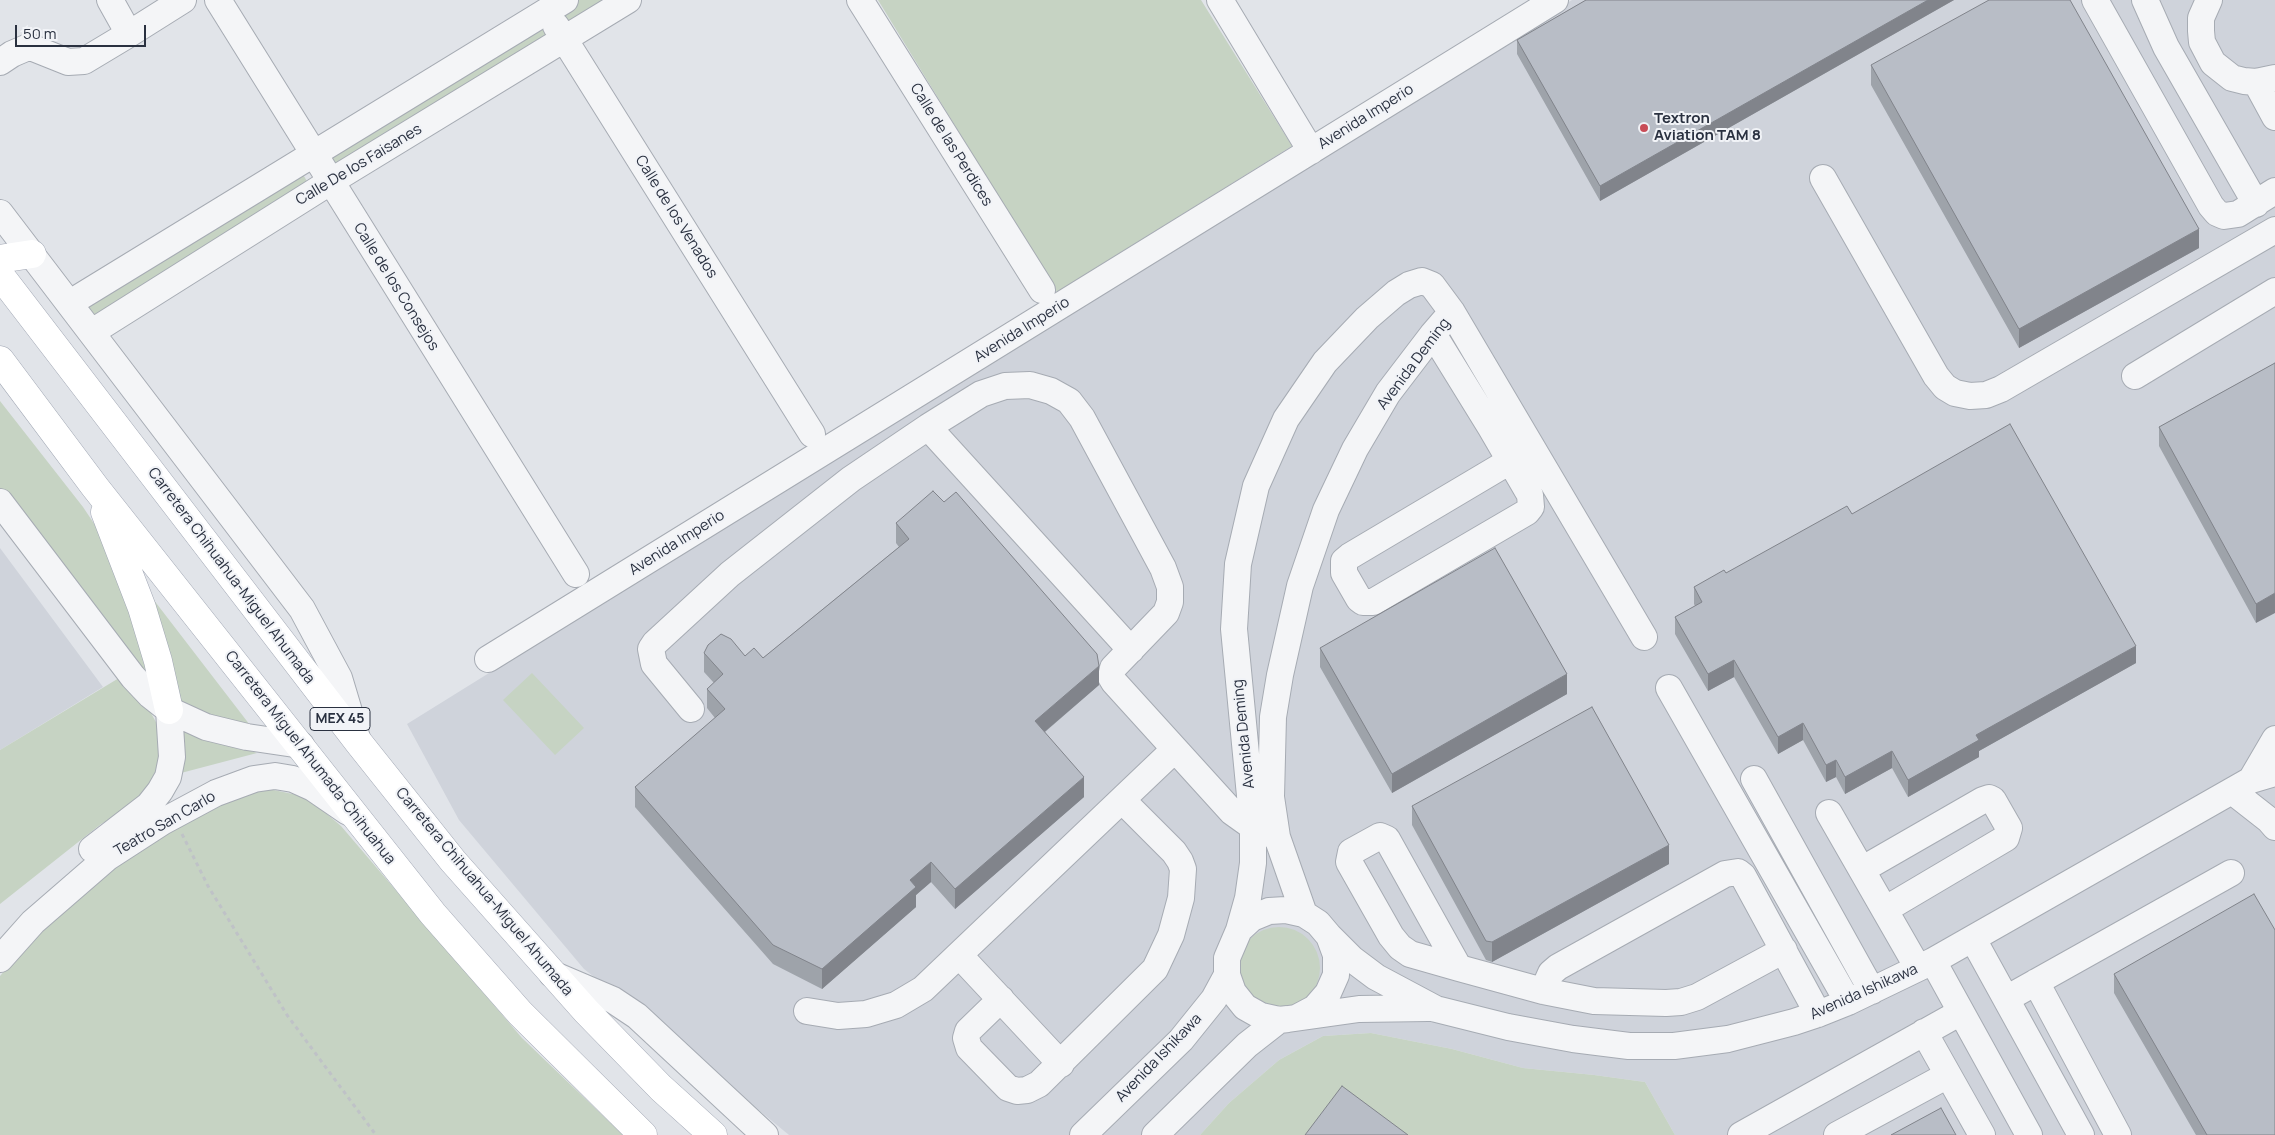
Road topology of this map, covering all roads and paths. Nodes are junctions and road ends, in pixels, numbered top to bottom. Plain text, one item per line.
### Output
1 (157, 0) edge
2 (184, 0) edge
3 (218, 0) edge
4 (628, 0) edge
5 (860, 0) edge
6 (1220, 0) edge
7 (1555, 0) edge
8 (2095, 0) edge
9 (2146, 0) edge
10 (2209, 0) edge
11 (550, 4) edge
12 (120, 18) edge
13 (565, 40) junction
14 (0, 62) edge
15 (2266, 80) edge
16 (2275, 117) edge
17 (1311, 151) junction
18 (312, 154) junction
19 (1823, 178) dead end
20 (330, 182) junction
21 (2266, 198) edge
22 (0, 213) edge
23 (2275, 230) edge
24 (32, 254) junction
25 (0, 259) edge
26 (4, 287) edge
27 (1042, 290) dead end
28 (2275, 291) edge
29 (70, 303) junction
30 (1452, 312) junction
31 (92, 332) junction
32 (1433, 334) junction
33 (0, 360) edge
34 (2135, 376) dead end
35 (928, 427) junction
36 (812, 434) dead end
37 (1510, 461) junction
38 (95, 487) junction
39 (0, 502) edge
40 (576, 574) dead end
41 (1644, 637) dead end
42 (1131, 650) junction
43 (488, 659) dead end
44 (1669, 688) dead end
45 (691, 709) dead end
46 (169, 710) junction
47 (2275, 739) edge
48 (359, 743) junction
49 (301, 746) junction
50 (1174, 750) junction
51 (1754, 779) dead end
52 (2252, 782) edge
53 (1122, 800) junction
54 (1829, 813) dead end
55 (172, 816) junction
56 (357, 818) junction
57 (1253, 827) junction
58 (2275, 827) edge
59 (1277, 838) junction
60 (1863, 869) junction
61 (2231, 873) dead end
62 (1886, 909) junction
63 (1304, 914) junction
64 (1239, 930) junction
65 (0, 936) edge
66 (1329, 936) junction
67 (1973, 939) junction
68 (1784, 950) junction
69 (960, 956) junction
70 (0, 959) edge
71 (1926, 965) junction
72 (1459, 968) junction
73 (552, 974) junction
74 (1227, 975) junction
75 (2036, 982) junction
76 (1542, 991) junction
77 (1872, 991) junction
78 (1000, 999) junction
79 (2006, 999) junction
80 (1848, 1002) junction
81 (1436, 1009) junction
82 (807, 1011) dead end
83 (1961, 1012) junction
84 (1818, 1014) junction
85 (1288, 1019) junction
86 (1924, 1032) junction
87 (1061, 1064) junction
88 (1948, 1075) junction
89 (376, 1135) edge
90 (643, 1135) edge
91 (713, 1135) edge
92 (765, 1135) edge
93 (1083, 1135) edge
94 (1155, 1135) edge
95 (1740, 1135) edge
96 (1837, 1135) edge
97 (1982, 1135) edge
98 (2029, 1135) edge
99 (2081, 1135) edge
100 (2118, 1135) edge

1 - 12 street
2 - 12 street
3 - 18 street, Calle de los Consejos
4 - 13 street, Calle De los Faisanes
5 - 27 street, Calle de las Perdices
6 - 17 street
7 - 17 street, Avenida Imperio
8 - 21 street
9 - 21 street
10 - 15 street
11 - 13 street, Calle de los Venados
11 - 18 street
12 - 14 street
13 - 20 street, Calle De los Faisanes
13 - 36 street, Calle de los Venados
15 - 16 street
17 - 43 street, Avenida Imperio
18 - 20 street, Calle de los Consejos
18 - 29 street
19 - 23 street
20 - 31 street, Calle De los Faisanes
20 - 40 street, Calle de los Consejos
22 - 24 street
24 - 25 main road
24 - 29 street
26 - 48 main road, Carretera Chihuahua-Miguel Ahumada / MEX 45
28 - 34 street
29 - 31 street
30 - 32 street, Avenida Deming
30 - 41 street
30 - 57 street, Avenida Deming
31 - 48 street
32 - 37 street
32 - 59 street, Avenida Deming
33 - 38 main road, Carretera Miguel Ahumada-Chihuahua / MEX 45
35 - 42 street
35 - 42 street
35 - 45 street
37 - 37 street
38 - 46 main road
38 - 49 main road, Carretera Miguel Ahumada-Chihuahua / MEX 45
39 - 46 street
42 - 50 street
44 - 80 street
46 - 49 street
46 - 65 street, Teatro San Carlo
47 - 52 street
48 - 73 main road, Carretera Chihuahua-Miguel Ahumada / MEX 45
49 - 56 main road, Carretera Miguel Ahumada-Chihuahua / MEX 45
50 - 53 street
50 - 57 street
51 - 77 street
52 - 58 street
52 - 67 street, Avenida Ishikawa
53 - 69 street
53 - 87 street
54 - 60 street
55 - 56 street, Teatro San Carlo
55 - 70 street, Teatro San Carlo
55 - 89 path
56 - 90 main road, Carretera Miguel Ahumada-Chihuahua / MEX 45
57 - 59 street
57 - 64 street, Avenida Deming
59 - 63 street, Avenida Deming
60 - 62 street
60 - 62 street
61 - 75 street
62 - 71 street
63 - 64 street
63 - 66 street, Avenida Ishikawa
64 - 74 street, Avenida Ishikawa
66 - 81 street, Avenida Ishikawa
66 - 85 street, Avenida Ishikawa
67 - 71 street, Avenida Ishikawa
67 - 79 street
68 - 76 street
68 - 76 street
68 - 84 street
69 - 78 street
69 - 82 street
71 - 77 street, Avenida Ishikawa
71 - 83 street
72 - 72 street
72 - 76 street
73 - 91 main road, Carretera Chihuahua-Miguel Ahumada / MEX 45
73 - 92 street
74 - 85 street, Avenida Ishikawa
74 - 93 street, Avenida Ishikawa
75 - 79 street
75 - 100 street
77 - 80 street, Avenida Ishikawa
78 - 87 street
78 - 87 street
79 - 99 street
80 - 84 street, Avenida Ishikawa
81 - 84 street, Avenida Ishikawa
81 - 85 street, Avenida Ishikawa
83 - 86 street
83 - 98 street
85 - 94 street, Avenida Ishikawa
86 - 88 street
86 - 95 street
88 - 96 street
88 - 97 street

